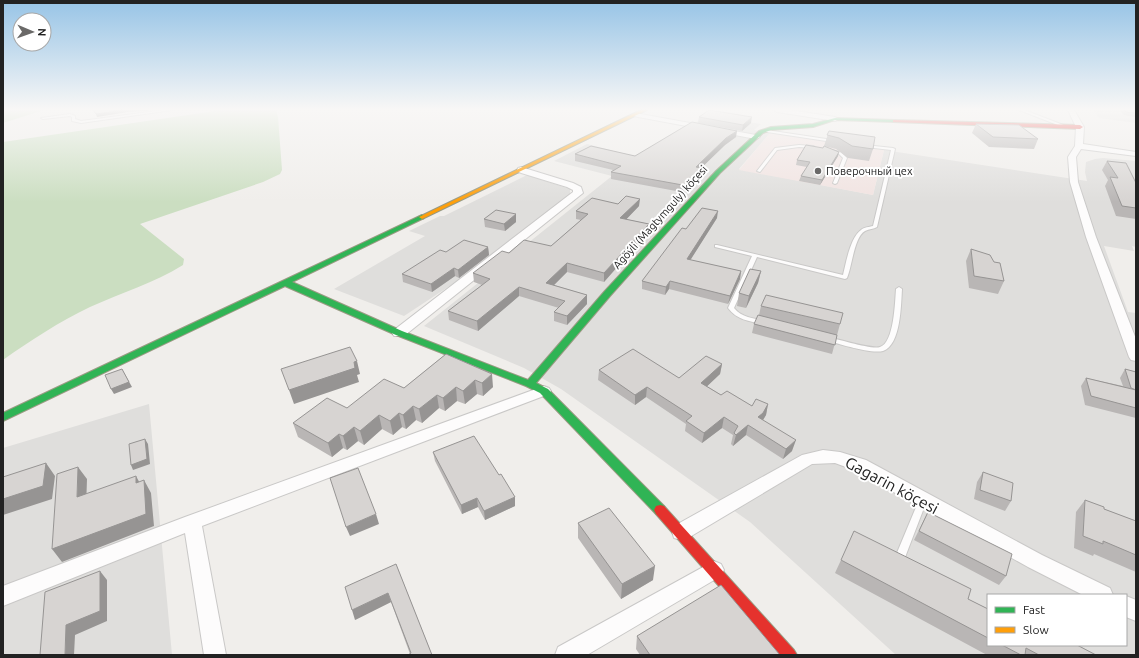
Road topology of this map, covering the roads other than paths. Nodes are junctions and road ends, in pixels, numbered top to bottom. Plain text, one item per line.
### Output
1 (823, 140) edge
2 (582, 141) edge
3 (752, 141) edge
4 (829, 141) edge
5 (1079, 141) edge
6 (839, 142) edge
7 (862, 145) edge
8 (1079, 146) junction
9 (828, 150) edge
10 (1136, 154) edge
11 (521, 170) junction
12 (759, 171) dead end
13 (835, 183) dead end
14 (717, 246) dead end
15 (755, 255) junction
16 (286, 283) junction
17 (899, 289) dead end
18 (771, 324) edge
19 (399, 333) junction
20 (823, 337) edge
21 (1136, 357) edge
22 (537, 388) junction
23 (3, 417) edge
24 (923, 500) junction
25 (192, 522) junction
26 (681, 532) junction
27 (899, 560) edge
28 (714, 570) junction
29 (1101, 594) edge
30 (3, 596) edge
31 (1127, 606) edge
32 (1136, 611) edge
33 (215, 655) edge
34 (566, 655) edge
35 (789, 655) edge

1 - 12 lane
2 - 11 street
3 - 22 street, Agöýli (Magtymguly) köçesi
4 - 6 lane
5 - 8 street
7 - 15 lane
8 - 10 street
8 - 21 street
9 - 13 lane
11 - 16 street
11 - 19 street
14 - 15 lane
15 - 18 lane
16 - 19 street
16 - 23 street
17 - 20 lane
19 - 22 street
22 - 25 street
22 - 26 street
24 - 26 street, Gagarin köçesi
24 - 27 lane
24 - 29 street, Gagarin köçesi
25 - 30 street
25 - 33 street
26 - 28 street
28 - 34 street
28 - 35 street
31 - 32 street

